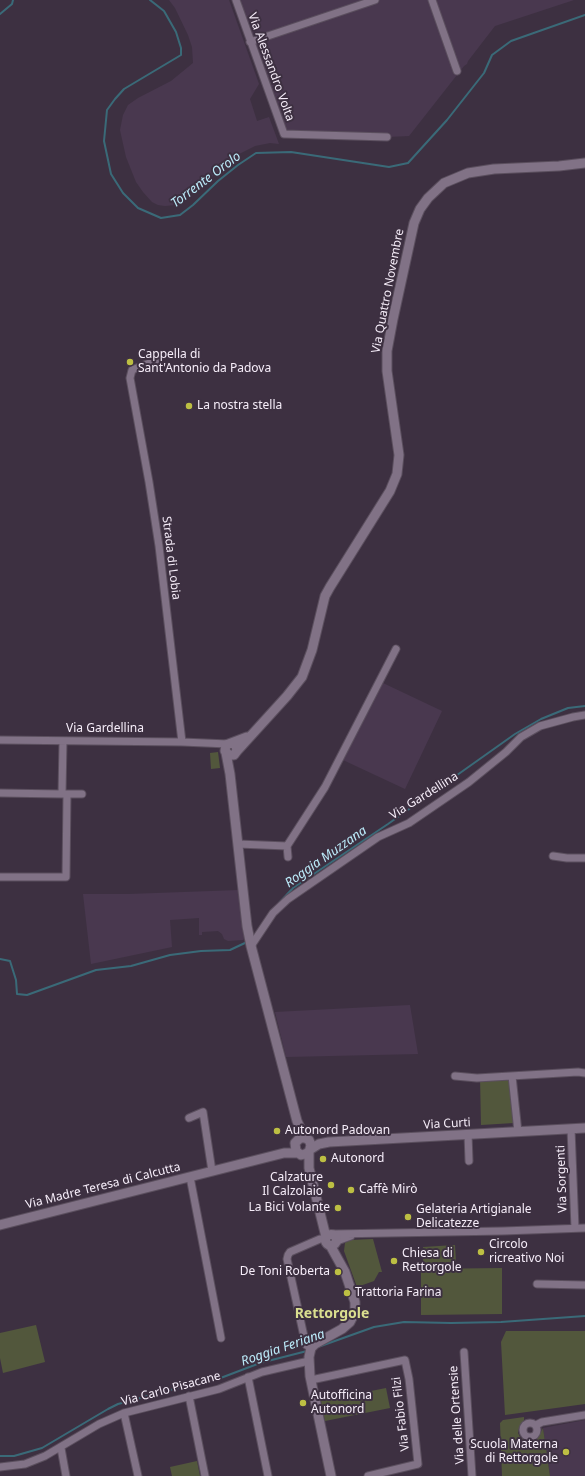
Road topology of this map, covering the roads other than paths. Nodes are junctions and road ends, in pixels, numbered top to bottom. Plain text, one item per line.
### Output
1 (236, 0) edge
2 (375, 0) edge
3 (432, 0) edge
4 (250, 42) junction
5 (457, 71) dead end
6 (387, 137) dead end
7 (585, 163) edge
8 (158, 360) dead end
9 (396, 649) dead end
10 (585, 715) edge
11 (0, 740) edge
12 (63, 741) junction
13 (182, 742) junction
14 (231, 749) junction
15 (0, 793) edge
16 (64, 794) junction
17 (82, 794) dead end
18 (238, 844) junction
19 (287, 846) junction
20 (553, 856) dead end
21 (288, 857) dead end
22 (585, 858) edge
23 (0, 877) edge
24 (250, 943) junction
25 (585, 1073) edge
26 (455, 1076) dead end
27 (512, 1076) junction
28 (189, 1118) dead end
29 (297, 1121) junction
30 (585, 1128) edge
31 (571, 1129) junction
32 (518, 1132) junction
33 (468, 1134) junction
34 (306, 1138) junction
35 (295, 1143) junction
36 (310, 1151) junction
37 (284, 1153) junction
38 (298, 1153) junction
39 (469, 1161) dead end
40 (310, 1168) junction
41 (212, 1171) junction
42 (190, 1177) junction
43 (0, 1225) edge
44 (575, 1228) junction
45 (585, 1228) edge
46 (331, 1239) junction
47 (537, 1284) dead end
48 (585, 1285) edge
49 (221, 1338) dead end
50 (464, 1352) dead end
51 (310, 1356) junction
52 (248, 1377) junction
53 (311, 1380) junction
54 (189, 1396) junction
55 (124, 1413) junction
56 (585, 1414) edge
57 (536, 1425) dead end
58 (61, 1448) junction
59 (0, 1467) edge
60 (66, 1476) edge
61 (138, 1476) edge
62 (204, 1476) edge
63 (268, 1476) edge
64 (331, 1476) edge
65 (368, 1476) edge
66 (472, 1476) edge

1 - 4 street, Via Alessandro Volta
2 - 4 street
3 - 5 street
4 - 6 street, Via Alessandro Volta
7 - 14 street, Via Quattro Novembre
8 - 13 street, Strada di Lobia
9 - 19 street
10 - 24 street, Via Gardellina
11 - 12 street, Via Gardellina
12 - 13 street, Via Gardellina
12 - 16 street
13 - 14 street, Via Gardellina
14 - 18 street
15 - 16 street
16 - 17 street
16 - 23 street
18 - 19 street
18 - 24 street
19 - 21 street
20 - 22 street
24 - 29 street
25 - 27 street
26 - 27 street
27 - 32 street
28 - 41 street
29 - 34 street
29 - 35 street
30 - 31 street, Via Curti
31 - 32 street, Via Curti
31 - 44 street, Via Sorgenti
32 - 33 street, Via Curti
33 - 36 street, Via Curti
33 - 39 street
34 - 35 street
34 - 36 street
35 - 37 street, Via Madre Teresa di Calcutta
35 - 38 street
36 - 38 street
36 - 40 street
37 - 38 street, Via Madre Teresa di Calcutta
37 - 41 street, Via Madre Teresa di Calcutta
38 - 40 street
40 - 46 street
41 - 42 street, Via Madre Teresa di Calcutta
42 - 43 street, Via Madre Teresa di Calcutta
42 - 49 street
44 - 45 street
44 - 46 street
46 - 51 street
46 - 51 street
47 - 48 street
50 - 66 street, Via delle Ortensie
51 - 52 street, Via Carlo Pisacane
51 - 53 street
52 - 54 street, Via Carlo Pisacane
52 - 63 street
53 - 64 street
53 - 65 street, Via Fabio Filzi
54 - 55 street, Via Carlo Pisacane
54 - 62 street
55 - 58 street, Via Carlo Pisacane
55 - 61 street
56 - 57 street
58 - 59 street, Via Carlo Pisacane
58 - 60 street

